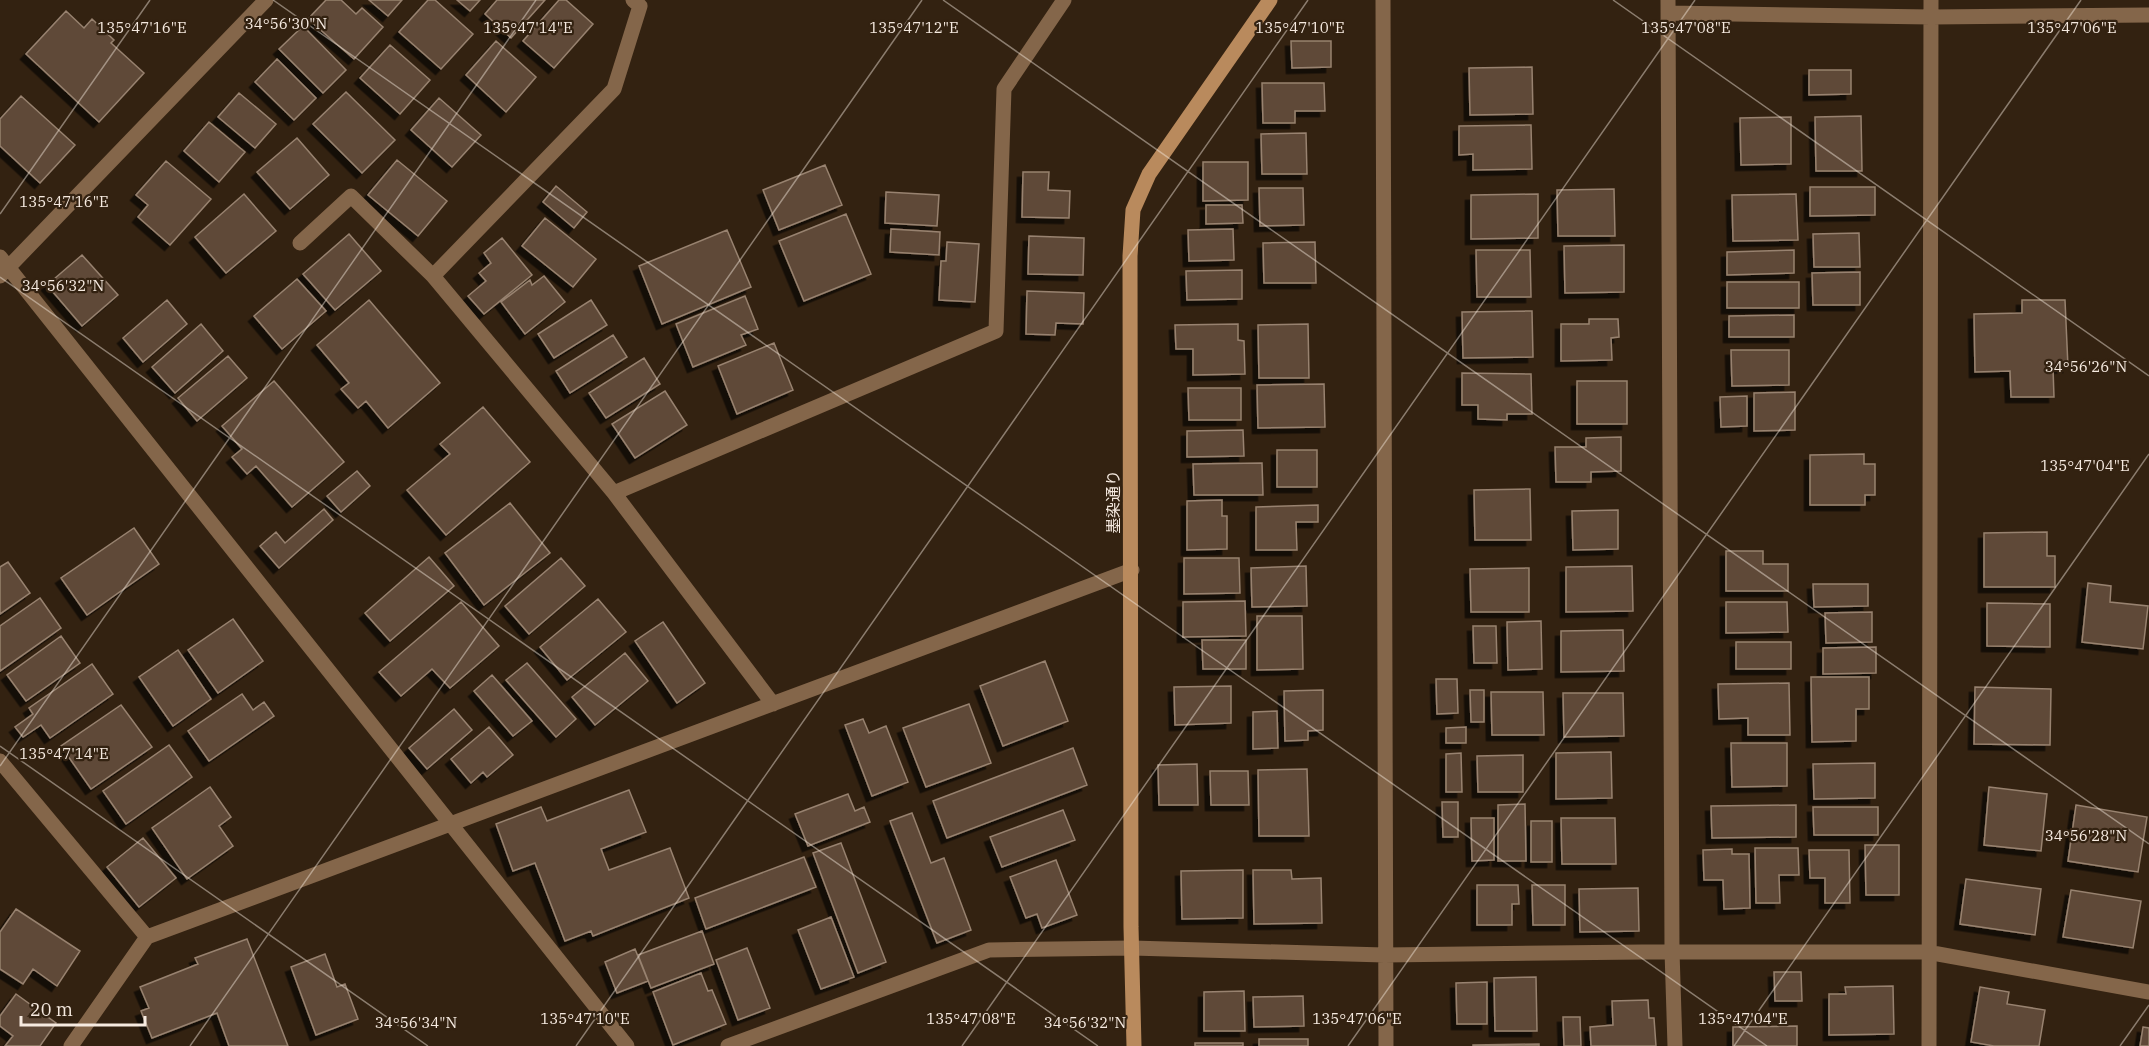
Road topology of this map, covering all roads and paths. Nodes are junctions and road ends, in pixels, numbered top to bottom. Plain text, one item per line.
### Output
1 (266, 0) edge
2 (633, 0) edge
3 (1064, 0) edge
4 (1270, 0) edge
5 (1383, 0) edge
6 (1931, 0) edge
7 (1668, 7) edge
8 (2149, 15) edge
9 (1931, 17) junction
10 (300, 243) dead end
11 (3, 267) edge
12 (434, 276) junction
13 (614, 493) junction
14 (1132, 570) junction
15 (773, 704) junction
16 (0, 761) edge
17 (448, 824) junction
18 (147, 937) junction
19 (1132, 948) junction
20 (1672, 951) junction
21 (1927, 952) junction
22 (1384, 955) junction
23 (2149, 992) edge
24 (72, 1046) edge
25 (627, 1046) edge
26 (728, 1046) edge
27 (1134, 1046) edge
28 (1386, 1046) edge
29 (1675, 1046) edge
30 (1929, 1046) edge

1 - 11 street
2 - 12 street
3 - 13 street
4 - 14 street, 墨染通り
5 - 22 street
6 - 9 street
7 - 9 street
7 - 20 street
8 - 9 street
9 - 21 street
10 - 12 street
11 - 17 street
12 - 13 street
13 - 15 street
14 - 15 street
14 - 19 street, 墨染通り
15 - 17 street
16 - 18 street
17 - 18 street
17 - 25 street
18 - 24 street
19 - 22 street
19 - 26 street
19 - 27 street, 墨染通り
20 - 21 street
20 - 22 street
20 - 29 street
21 - 23 street
21 - 30 street
22 - 28 street

